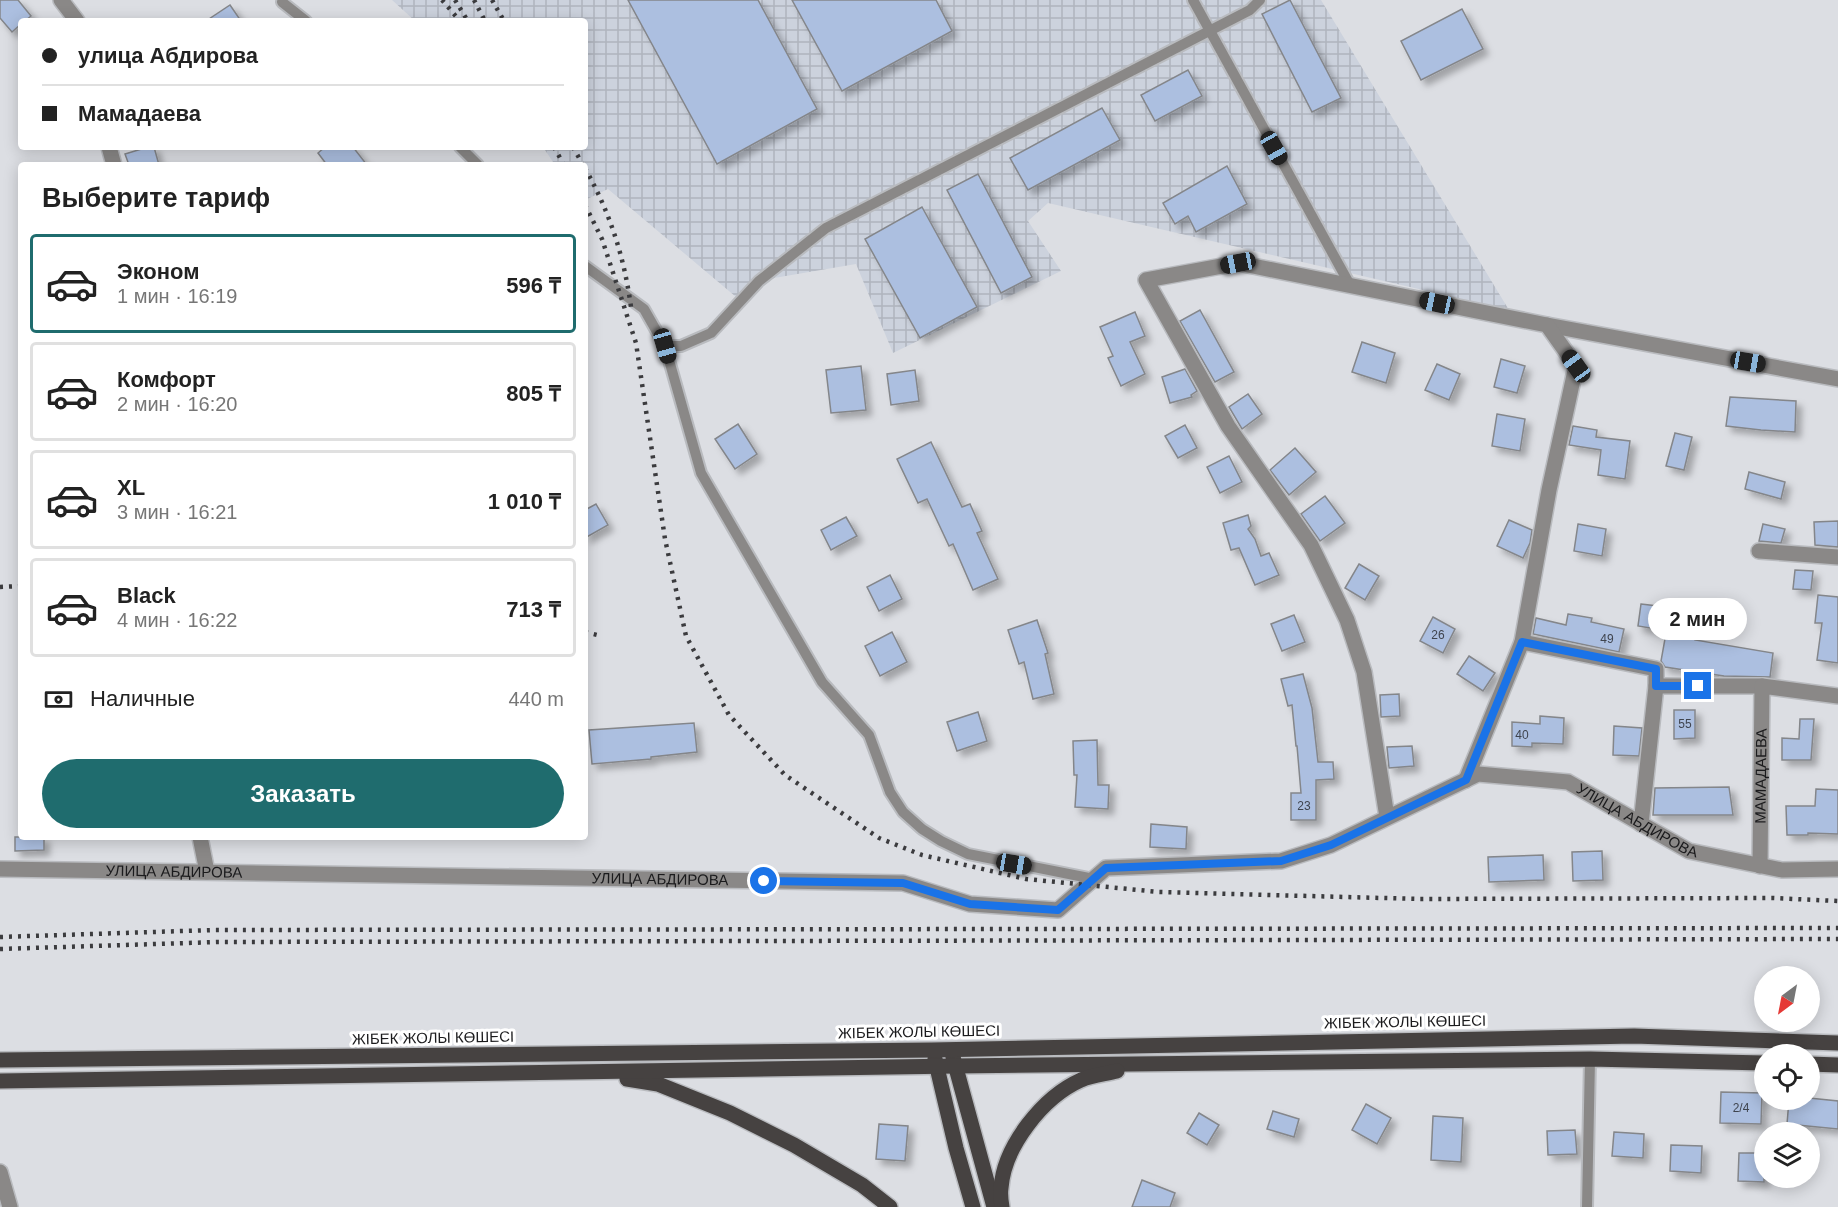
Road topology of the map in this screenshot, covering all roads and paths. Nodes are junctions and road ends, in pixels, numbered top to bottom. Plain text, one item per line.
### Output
1 (62, 0) edge
2 (1193, 0) edge
3 (1260, 0) edge
4 (282, 1) edge
5 (75, 18) edge
6 (302, 18) edge
7 (1209, 30) junction
8 (463, 150) edge
9 (475, 162) edge
10 (588, 268) edge
11 (1350, 285) junction
12 (1547, 325) junction
13 (665, 346) junction
14 (1838, 379) edge
15 (1759, 551) dead end
16 (1838, 557) edge
17 (1522, 642) junction
18 (1656, 686) junction
19 (1762, 686) junction
20 (1838, 696) edge
21 (1466, 780) junction
22 (1387, 817) junction
23 (1641, 824) junction
24 (201, 840) edge
25 (1760, 866) junction
26 (0, 869) edge
27 (1838, 869) edge
28 (207, 872) junction
29 (1094, 879) junction
30 (1838, 1042) edge
31 (951, 1049) junction
32 (932, 1050) junction
33 (1590, 1059) junction
34 (0, 1060) edge
35 (1754, 1063) edge
36 (1820, 1064) edge
37 (1143, 1065) junction
38 (1838, 1065) edge
39 (956, 1066) junction
40 (937, 1067) junction
41 (588, 1072) junction
42 (0, 1081) edge
43 (0, 1172) edge
44 (10, 1207) edge
45 (890, 1207) edge
46 (973, 1207) edge
47 (994, 1207) edge
48 (1002, 1207) edge
49 (1587, 1207) edge

1 - 5 street
2 - 7 lane
3 - 7 lane
4 - 6 lane
7 - 11 lane
7 - 13 lane
8 - 9 lane
10 - 13 lane
11 - 12 street
11 - 22 street
12 - 14 street
12 - 17 street
13 - 29 lane
15 - 16 street
17 - 18 street
17 - 21 street
18 - 19 street
18 - 23 street
19 - 20 street
19 - 25 street, МАМАДАЕВА
21 - 22 street, УЛИЦА АБДИРОВА
21 - 23 street, УЛИЦА АБДИРОВА
22 - 29 street, УЛИЦА АБДИРОВА
23 - 25 street, УЛИЦА АБДИРОВА
24 - 28 street
25 - 27 street, УЛИЦА АБДИРОВА
26 - 28 street, УЛИЦА АБДИРОВА
28 - 29 street, УЛИЦА АБДИРОВА
30 - 31 main road, ЖІБЕК ЖОЛЫ КӨШЕСІ
31 - 32 main road, ЖІБЕК ЖОЛЫ КӨШЕСІ
31 - 39 main road
32 - 34 main road, ЖІБЕК ЖОЛЫ КӨШЕСІ
32 - 40 main road
33 - 35 main road
33 - 37 main road
33 - 49 lane
36 - 38 main road
37 - 39 main road
37 - 48 main road
39 - 40 main road
39 - 47 main road
40 - 41 main road
40 - 46 main road
41 - 42 main road
41 - 45 main road
43 - 44 street

